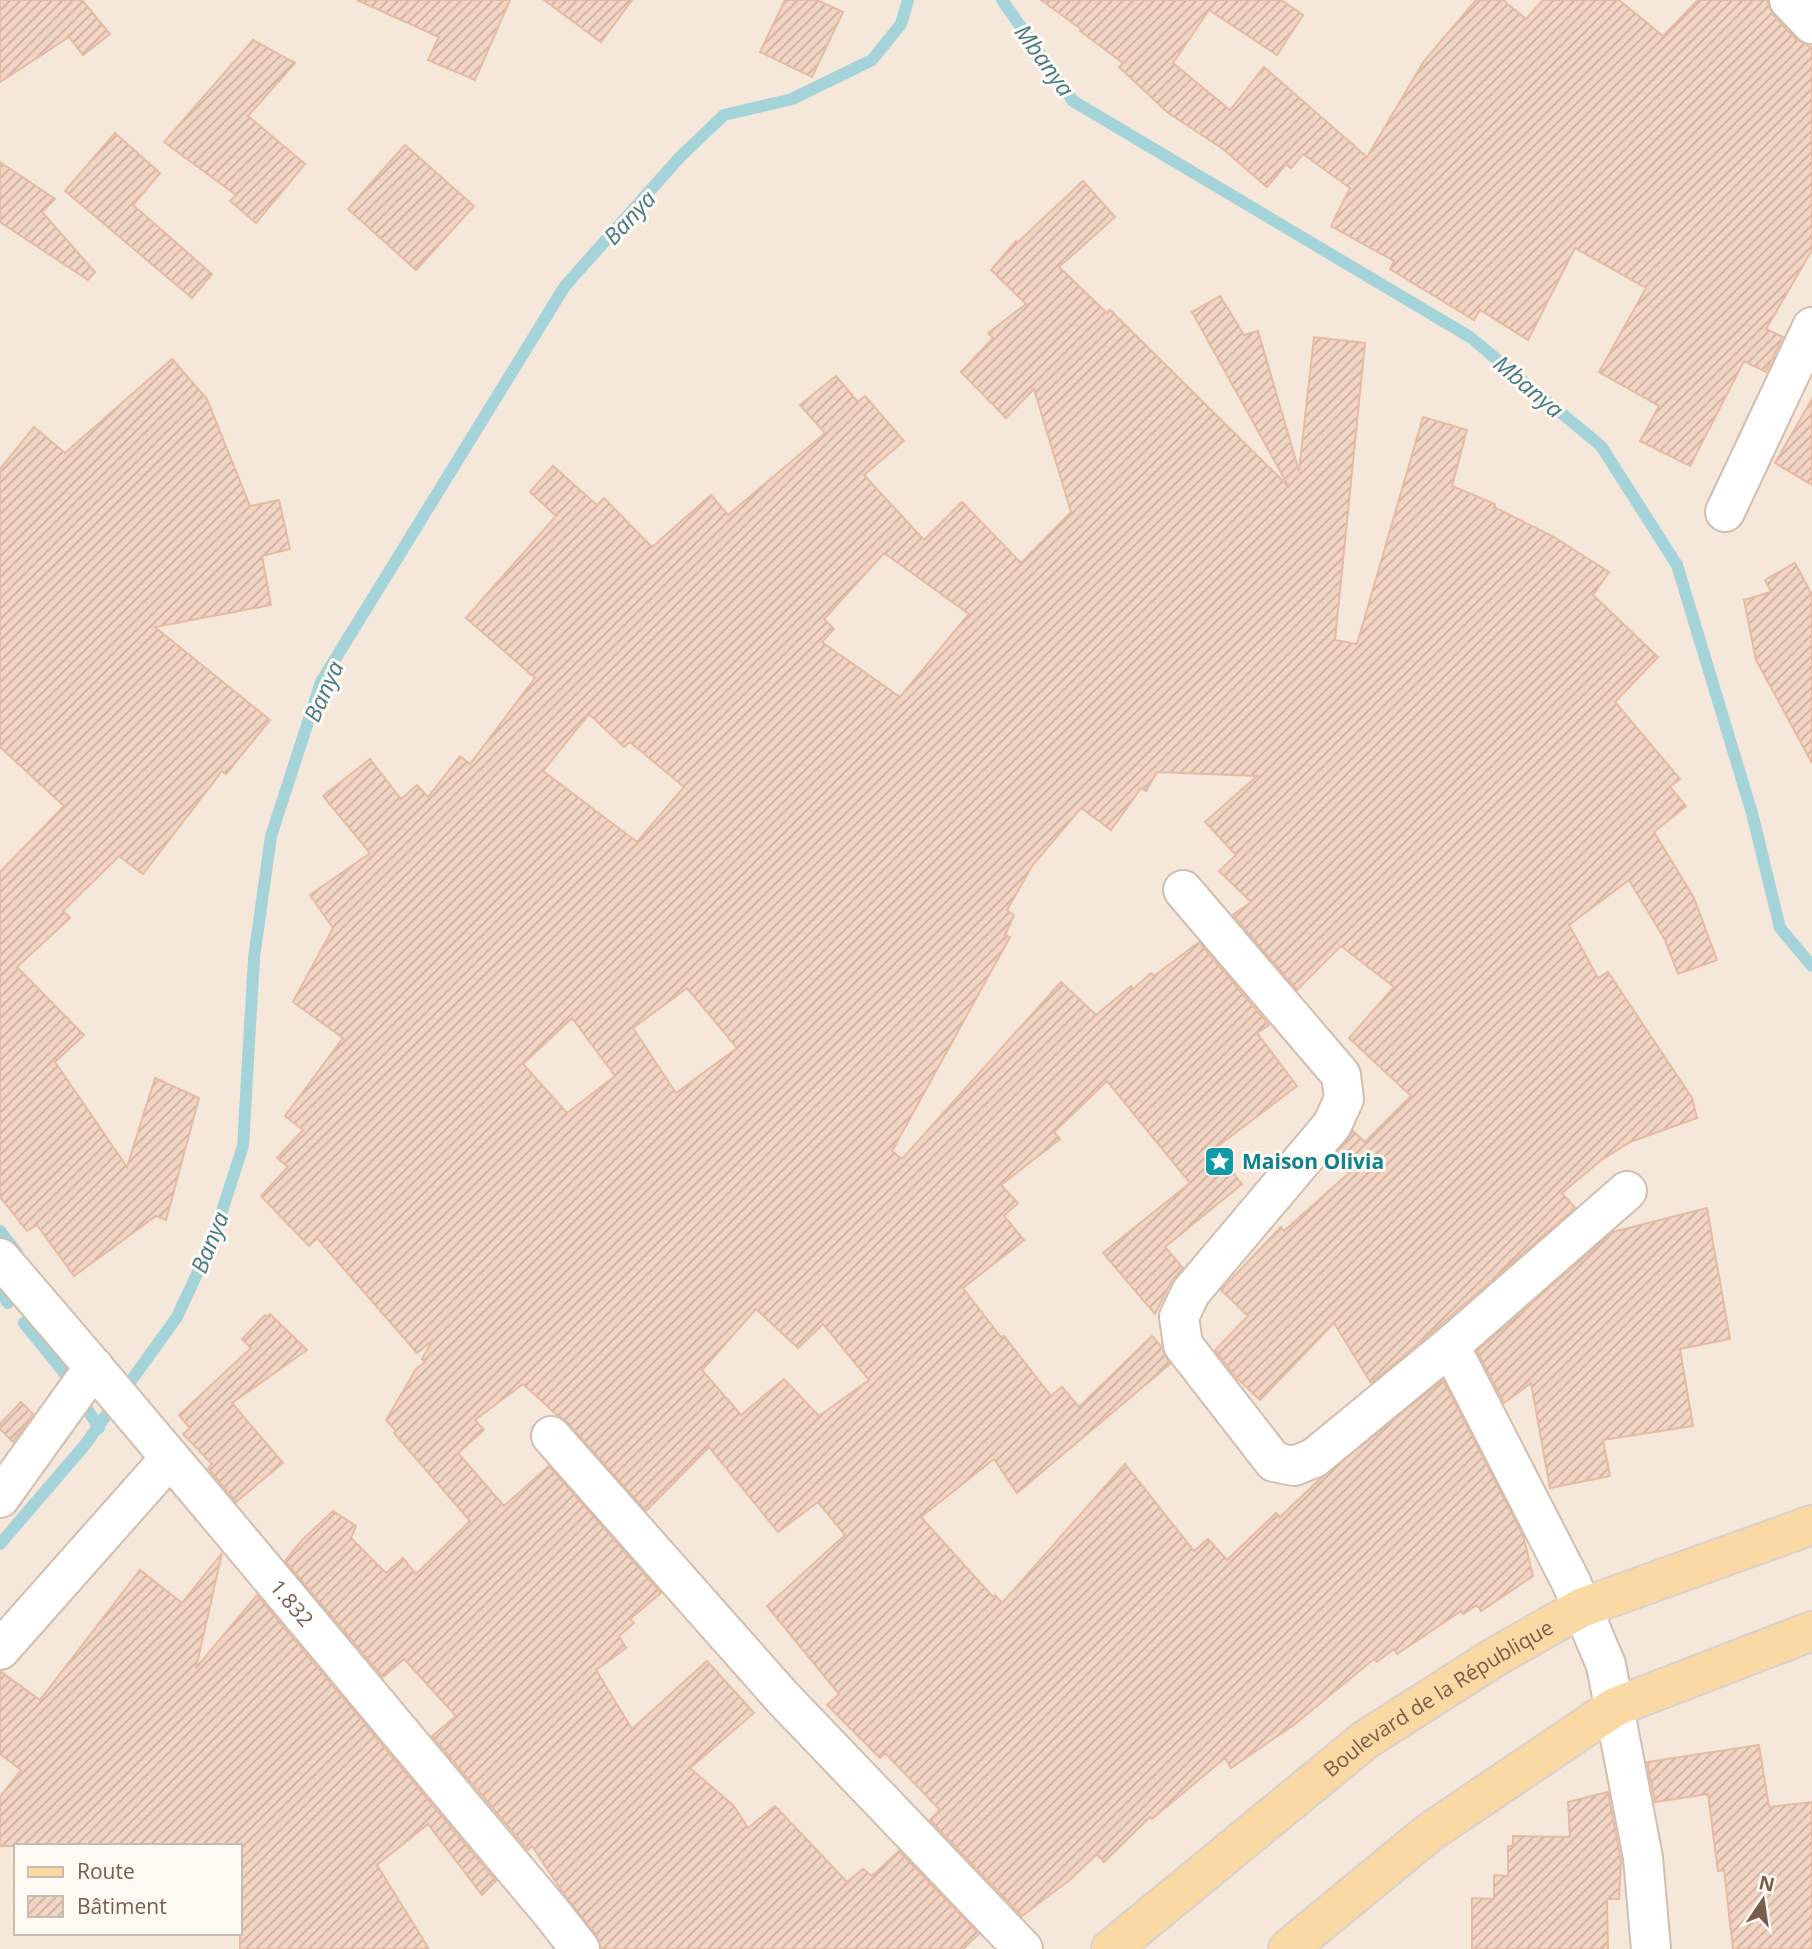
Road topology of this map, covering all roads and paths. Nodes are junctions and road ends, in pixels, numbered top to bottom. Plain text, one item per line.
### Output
1 (1789, 0) edge
2 (1812, 24) edge
3 (1812, 327) edge
4 (1725, 512) dead end
5 (1183, 890) dead end
6 (1627, 1191) dead end
7 (0, 1258) edge
8 (1450, 1346) junction
9 (102, 1376) junction
10 (551, 1436) dead end
11 (170, 1458) junction
12 (0, 1498) edge
13 (1812, 1525) edge
14 (1581, 1608) junction
15 (1812, 1631) edge
16 (0, 1650) edge
17 (1615, 1707) junction
18 (580, 1949) edge
19 (1023, 1949) edge
20 (1111, 1949) edge
21 (1288, 1949) edge
22 (1651, 1949) edge

1 - 2 street
3 - 4 street
5 - 8 street
6 - 8 street
7 - 9 street, 1.832
8 - 14 street
9 - 11 street, 1.832
9 - 12 street
10 - 19 street
11 - 16 street
11 - 18 street, 1.832
13 - 14 main road, Boulevard de la République
14 - 17 street
14 - 20 main road, Boulevard de la République
15 - 17 main road
17 - 21 main road
17 - 22 street

